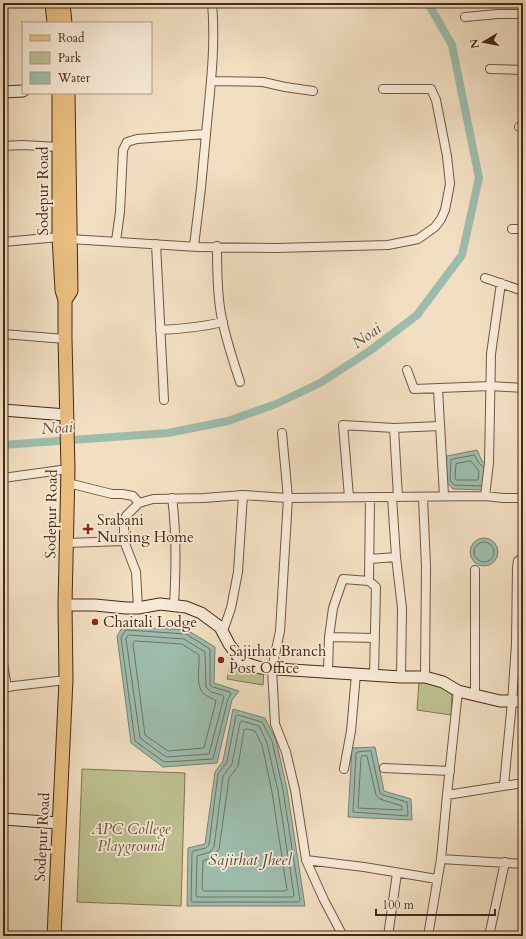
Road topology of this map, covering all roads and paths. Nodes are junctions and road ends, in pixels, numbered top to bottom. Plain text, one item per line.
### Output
1 (52, 3) edge
2 (63, 3) edge
3 (212, 3) edge
4 (523, 14) edge
5 (465, 17) dead end
6 (54, 22) edge
7 (65, 22) edge
8 (490, 69) dead end
9 (523, 70) edge
10 (212, 81) junction
11 (383, 89) dead end
12 (313, 90) dead end
13 (22, 91) edge
14 (3, 92) edge
15 (59, 94) edge
16 (68, 94) edge
17 (206, 134) junction
18 (3, 146) edge
19 (59, 147) junction
20 (512, 229) dead end
21 (523, 229) edge
22 (65, 238) junction
23 (116, 241) junction
24 (3, 242) edge
25 (156, 244) junction
26 (194, 246) junction
27 (217, 246) junction
28 (485, 278) dead end
29 (501, 283) junction
30 (523, 291) edge
31 (223, 322) junction
32 (160, 330) junction
33 (3, 334) edge
34 (65, 339) junction
35 (407, 370) dead end
36 (240, 382) dead end
37 (491, 386) junction
38 (523, 388) edge
39 (438, 389) junction
40 (164, 400) dead end
41 (3, 410) edge
42 (67, 419) junction
43 (440, 426) junction
44 (394, 428) junction
45 (282, 433) dead end
46 (68, 463) junction
47 (3, 478) edge
48 (68, 484) junction
49 (243, 495) junction
50 (444, 496) junction
51 (485, 496) junction
52 (349, 497) junction
53 (370, 497) junction
54 (395, 497) junction
55 (423, 497) junction
56 (172, 498) junction
57 (288, 498) junction
58 (523, 498) edge
59 (139, 502) junction
60 (124, 541) junction
61 (68, 543) junction
62 (396, 557) junction
63 (523, 557) edge
64 (370, 558) junction
65 (475, 570) dead end
66 (369, 581) junction
67 (65, 605) junction
68 (174, 606) junction
69 (138, 608) junction
70 (223, 632) junction
71 (329, 637) junction
72 (375, 638) junction
73 (3, 664) edge
74 (272, 669) junction
75 (328, 672) junction
76 (356, 674) junction
77 (374, 675) junction
78 (401, 677) junction
79 (425, 677) junction
80 (66, 680) junction
81 (5, 688) edge
82 (458, 691) junction
83 (475, 696) junction
84 (518, 701) edge
85 (384, 768) dead end
86 (344, 770) dead end
87 (450, 771) junction
88 (523, 783) edge
89 (504, 785) junction
90 (447, 795) junction
91 (3, 819) edge
92 (59, 823) junction
93 (441, 859) junction
94 (306, 860) junction
95 (505, 862) junction
96 (523, 864) edge
97 (397, 873) junction
98 (438, 879) junction
99 (54, 936) edge
100 (343, 936) edge
101 (388, 936) edge
102 (428, 936) edge
103 (489, 936) edge

1 - 6 main road
2 - 7 main road
3 - 10 street
4 - 5 street
8 - 9 street
10 - 12 street
10 - 17 street
11 - 27 street
13 - 14 street
15 - 19 main road, Sodepur Road
16 - 22 main road
17 - 23 street
17 - 26 street
18 - 19 street
19 - 22 main road, Sodepur Road
20 - 21 street
22 - 23 street
22 - 24 street
22 - 34 main road, Sodepur Road
23 - 25 street
25 - 26 street
25 - 32 street
26 - 27 street
27 - 31 street
28 - 29 street
29 - 30 street
29 - 37 street
31 - 32 street
31 - 36 street
32 - 40 street
33 - 34 street
34 - 42 main road, Sodepur Road
35 - 39 street
37 - 38 street
37 - 39 street
37 - 51 street
39 - 43 street
41 - 42 street
42 - 46 main road, Sodepur Road
43 - 44 street
43 - 50 street
44 - 52 street
44 - 54 street
45 - 57 street
46 - 47 street
46 - 48 main road, Sodepur Road
48 - 59 street
48 - 61 main road, Sodepur Road
49 - 56 street
49 - 57 street
49 - 70 street
50 - 51 street
50 - 55 street
51 - 58 street
52 - 53 street
52 - 57 street
53 - 54 street
53 - 64 street
54 - 55 street
54 - 62 street
55 - 79 street
56 - 59 street
56 - 68 street
57 - 74 street
59 - 60 street
60 - 61 street
60 - 69 street
61 - 67 main road, Sodepur Road
62 - 64 street
62 - 78 street
63 - 84 street
64 - 66 street
65 - 83 street
66 - 71 street
66 - 72 street
67 - 69 street
67 - 80 main road, Sodepur Road
68 - 69 street
68 - 70 street
70 - 74 street
71 - 72 street
71 - 75 street
72 - 77 street
73 - 81 street
74 - 75 street
74 - 94 street
75 - 76 street
76 - 77 street
76 - 86 street
77 - 78 street
78 - 79 street
79 - 82 street
80 - 81 street
80 - 92 main road, Sodepur Road
82 - 83 street
82 - 87 street
83 - 84 street
84 - 89 street
85 - 87 street
87 - 90 street
88 - 89 street
89 - 90 street
90 - 93 street
91 - 92 street
92 - 99 main road, Sodepur Road
93 - 95 street
93 - 98 street
94 - 97 street
94 - 100 street
95 - 96 street
95 - 103 street
97 - 98 street
97 - 101 street
98 - 102 street

